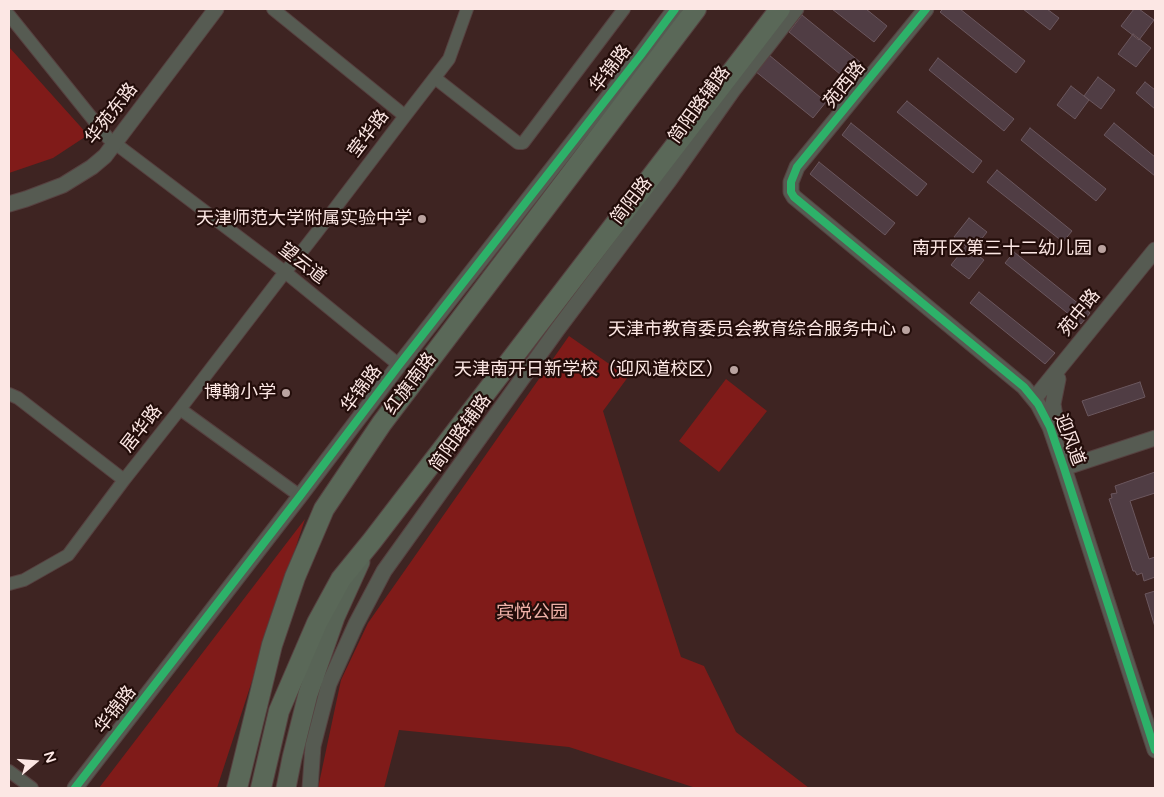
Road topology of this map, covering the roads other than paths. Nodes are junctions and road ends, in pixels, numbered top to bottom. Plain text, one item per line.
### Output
1 (207, 9) edge
2 (216, 9) edge
3 (273, 9) edge
4 (467, 9) edge
5 (624, 9) edge
6 (675, 9) edge
7 (696, 9) edge
8 (780, 9) edge
9 (796, 9) edge
10 (926, 9) edge
11 (9, 15) edge
12 (435, 78) junction
13 (404, 116) junction
14 (112, 141) junction
15 (790, 182) joint
16 (9, 193) edge
17 (9, 204) edge
18 (1155, 250) edge
19 (1155, 260) edge
20 (284, 272) junction
21 (399, 365) junction
22 (1058, 379) junction
23 (9, 394) edge
24 (1039, 398) junction
25 (180, 409) junction
26 (1056, 422) junction
27 (1155, 438) edge
28 (1155, 447) edge
29 (1070, 471) junction
30 (124, 480) junction
31 (300, 496) junction
32 (372, 541) junction
33 (9, 584) edge
34 (1155, 724) edge
35 (1155, 750) edge
36 (9, 771) edge
37 (32, 788) edge
38 (76, 788) edge
39 (236, 788) edge
40 (261, 788) edge
41 (286, 788) edge
42 (310, 788) edge

1 - 14 street, 华苑东路
2 - 14 street, 华苑东路
3 - 13 street
4 - 12 street, 莹华路
5 - 12 street
6 - 21 street, 华锦路
7 - 39 highway, 红旗南路
8 - 32 highway, 简阳路
9 - 42 street, 简阳路辅路
10 - 15 street, 苑西路
11 - 14 street, 望云道
12 - 13 street, 莹华路
13 - 20 street, 莹华路
14 - 16 street, 华苑东路
14 - 17 street, 华苑东路
14 - 20 street, 望云道
15 - 24 street, 迎风道
18 - 24 street, 苑中路
19 - 22 street, 苑中路
20 - 21 street, 望云道
20 - 25 street, 居华路
21 - 31 street, 华锦路
22 - 24 street, 苑中路
22 - 26 street
23 - 30 street
24 - 26 street, 迎风道
24 - 29 street, 迎风道
25 - 30 street, 居华路
25 - 31 street
26 - 29 street, 迎风道
27 - 29 street
28 - 29 street
29 - 34 street, 迎风道
29 - 35 street, 迎风道
30 - 33 street, 居华路
31 - 38 street, 华锦路
32 - 40 highway
32 - 41 main road
36 - 37 street

